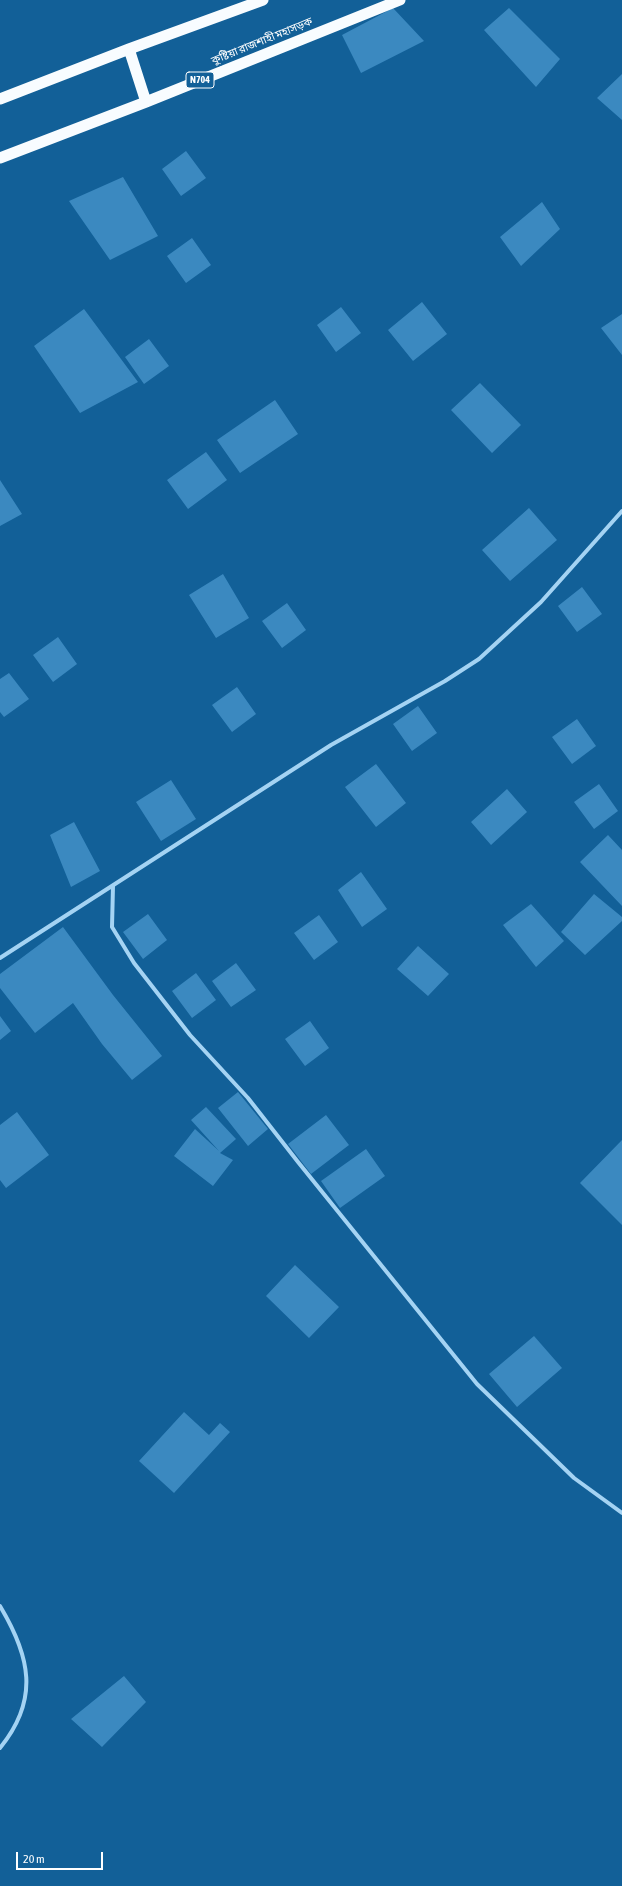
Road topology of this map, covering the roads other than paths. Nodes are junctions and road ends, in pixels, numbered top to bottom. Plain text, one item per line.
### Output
1 (263, 0) edge
2 (400, 0) edge
3 (129, 48) junction
4 (0, 99) edge
5 (146, 102) junction
6 (0, 158) edge
7 (622, 511) edge
8 (112, 886) junction
9 (0, 958) edge
10 (622, 1513) edge
11 (0, 1606) edge
12 (0, 1748) edge

1 - 3 highway
2 - 5 highway, কুষ্টিয়া রাজশাহী মহাসড়ক / N704
3 - 4 highway
3 - 5 highway
5 - 6 highway, কুষ্টিয়া রাজশাহী মহাসড়ক / N704
7 - 8 street
8 - 9 street
8 - 10 street
11 - 12 street

